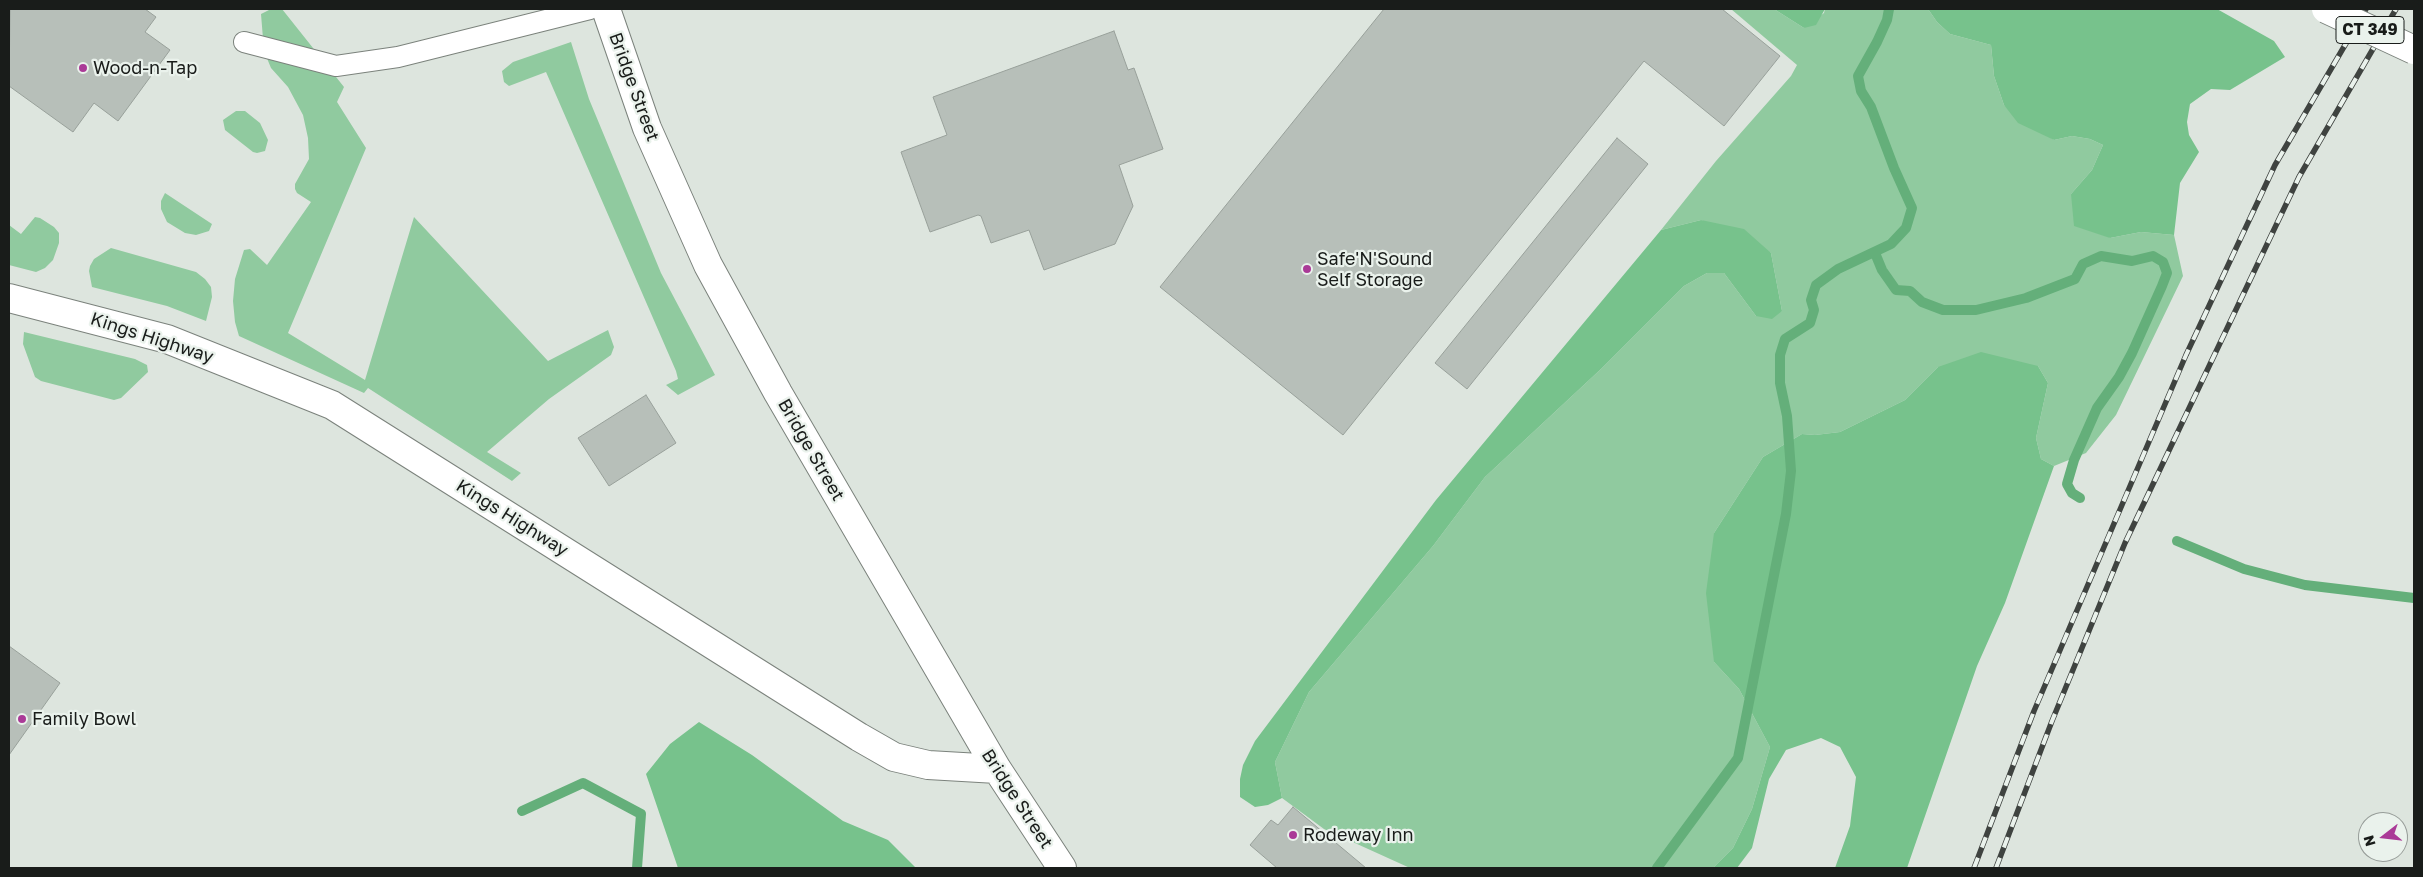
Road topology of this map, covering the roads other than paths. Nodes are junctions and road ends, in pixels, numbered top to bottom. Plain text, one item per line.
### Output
1 (590, 9) edge
2 (606, 9) edge
3 (2326, 9) edge
4 (244, 42) dead end
5 (2414, 50) edge
6 (9, 298) edge
7 (996, 769) junction
8 (1062, 868) edge

1 - 4 lane
2 - 7 main road, Bridge Street
3 - 5 main road, CT 349, bridge
6 - 7 main road, Kings Highway
7 - 8 main road, Bridge Street

